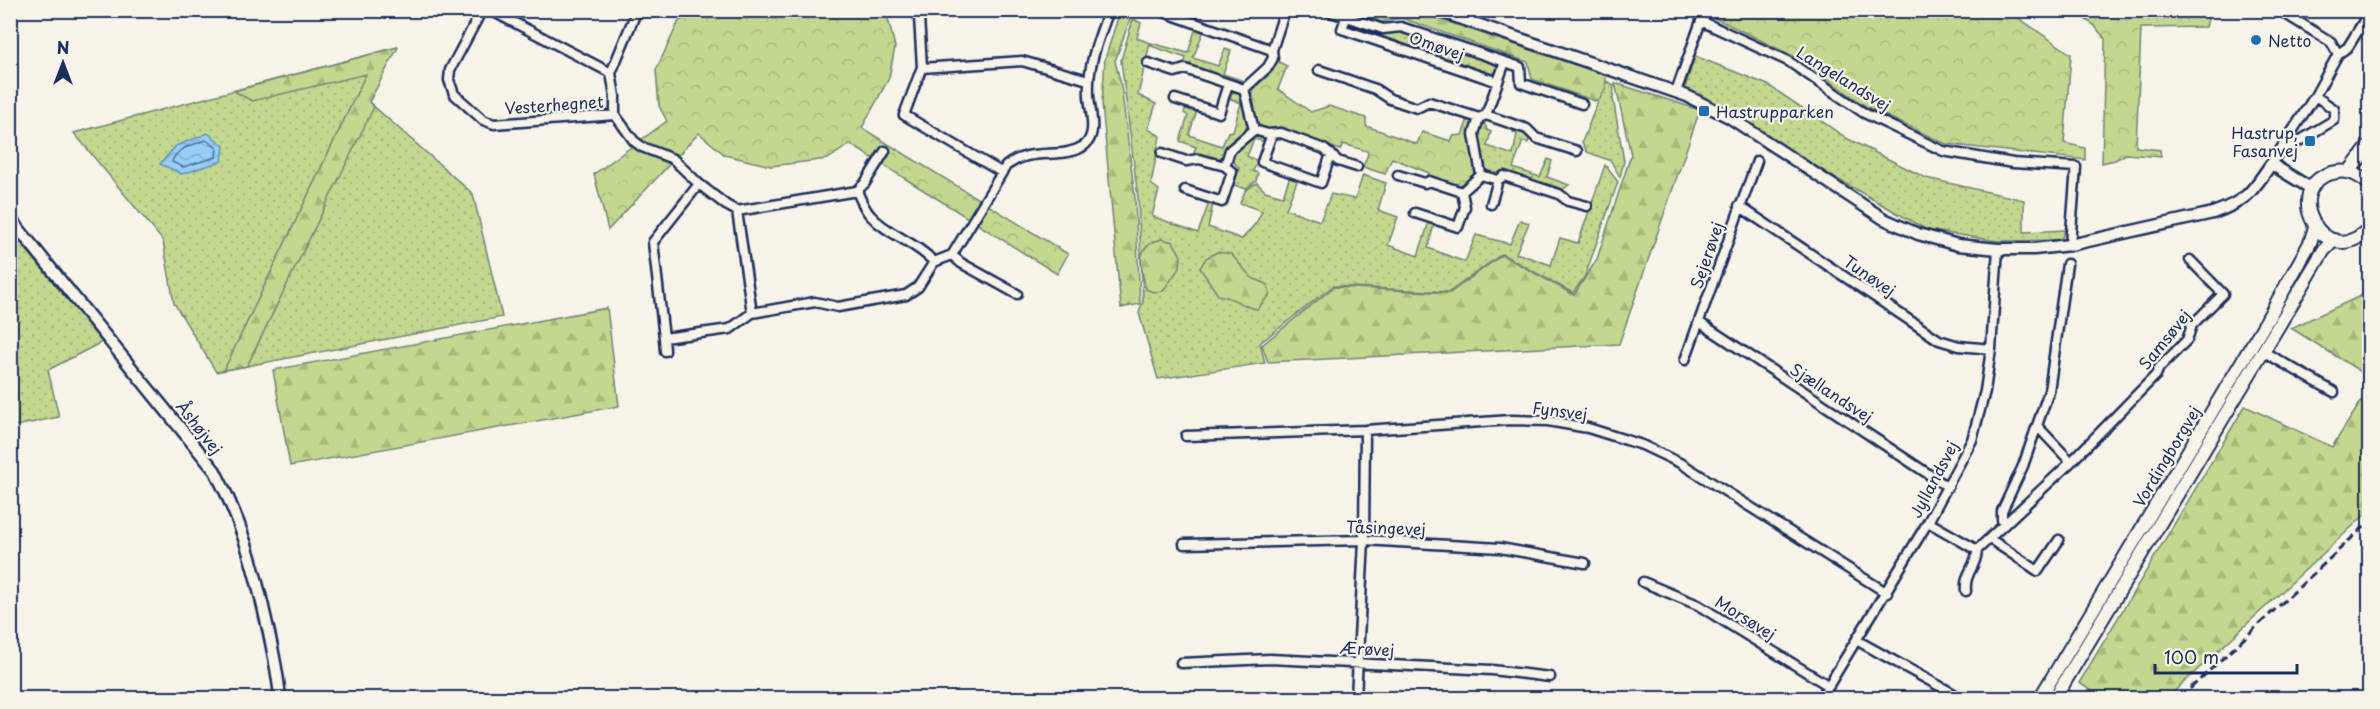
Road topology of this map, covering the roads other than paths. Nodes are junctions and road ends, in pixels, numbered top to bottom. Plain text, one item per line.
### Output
1 (482, 10) edge
2 (490, 10) edge
3 (637, 10) edge
4 (933, 10) edge
5 (1158, 10) edge
6 (1285, 10) edge
7 (1325, 10) edge
8 (1436, 10) edge
9 (2279, 10) edge
10 (1107, 11) edge
11 (2370, 11) edge
12 (917, 14) edge
13 (1346, 18) junction
14 (1272, 50) junction
15 (2338, 54) junction
16 (1505, 62) junction
17 (1148, 63) dead end
18 (922, 68) junction
19 (1319, 69) dead end
20 (611, 73) junction
21 (1089, 80) junction
22 (1498, 82) junction
23 (1228, 84) junction
24 (1244, 89) junction
25 (1676, 92) junction
26 (2315, 96) junction
27 (1175, 99) dead end
28 (1582, 104) dead end
29 (615, 115) junction
30 (1483, 116) junction
31 (1254, 130) junction
32 (1272, 134) junction
33 (2370, 145) edge
34 (885, 151) dead end
35 (1577, 151) dead end
36 (1162, 153) dead end
37 (2278, 153) junction
38 (1331, 154) junction
39 (1757, 161) dead end
40 (2271, 164) junction
41 (1225, 166) junction
42 (1357, 167) dead end
43 (1001, 172) junction
44 (2349, 172) junction
45 (1398, 175) dead end
46 (1481, 175) junction
47 (1498, 180) junction
48 (2369, 182) edge
49 (699, 184) junction
50 (2312, 189) junction
51 (1185, 190) dead end
52 (857, 191) junction
53 (1462, 192) junction
54 (1491, 204) dead end
55 (1587, 206) dead end
56 (1739, 206) junction
57 (737, 211) junction
58 (1415, 213) dead end
59 (10, 218) edge
60 (2315, 227) junction
61 (2370, 227) edge
62 (2334, 240) junction
63 (2070, 244) junction
64 (1998, 249) junction
65 (952, 255) junction
66 (2190, 260) dead end
67 (934, 262) junction
68 (2067, 264) dead end
69 (1017, 294) dead end
70 (752, 313) junction
71 (1699, 322) junction
72 (664, 338) junction
73 (1991, 349) junction
74 (665, 351) dead end
75 (2264, 352) junction
76 (1686, 360) dead end
77 (2334, 392) dead end
78 (2038, 427) junction
79 (1365, 430) junction
80 (1186, 436) dead end
81 (2071, 462) junction
82 (1948, 487) junction
83 (1928, 522) junction
84 (2004, 525) junction
85 (1990, 538) junction
86 (1364, 540) junction
87 (2059, 540) dead end
88 (1184, 544) dead end
89 (1977, 550) junction
90 (1585, 563) dead end
91 (1643, 582) dead end
92 (1966, 591) dead end
93 (1887, 593) junction
94 (1858, 641) junction
95 (1181, 663) dead end
96 (1359, 663) junction
97 (1550, 677) dead end
98 (1829, 686) junction
99 (280, 699) edge
100 (1356, 699) edge
101 (1821, 699) edge
102 (1961, 699) edge
103 (2040, 699) edge
104 (2055, 699) edge

1 - 29 street, Vesterhegnet
2 - 20 street, Vesterhegnet
3 - 20 street
4 - 12 street
5 - 14 street
6 - 14 street
7 - 13 street, Omøvej
8 - 25 street
9 - 15 street
10 - 21 street
11 - 15 street
12 - 18 street
13 - 16 street, Omøvej
13 - 22 street, Omøvej
14 - 24 street
15 - 26 street
16 - 22 street
16 - 28 street
17 - 23 street
18 - 21 street
18 - 43 street
19 - 30 street
20 - 29 street
21 - 43 street
22 - 30 street
23 - 24 street
23 - 27 street
24 - 31 street
25 - 63 street, Langelandsvej
25 - 64 street
26 - 37 street
26 - 37 street
29 - 49 street
30 - 35 street
30 - 46 street
31 - 32 street
31 - 41 street
32 - 38 street
32 - 38 street
33 - 44 main road
34 - 52 street
36 - 41 street
37 - 40 street
38 - 42 street
39 - 56 street, Sejerøvej
40 - 50 street
40 - 63 street
41 - 51 street
43 - 65 street
44 - 48 main road
44 - 50 main road
45 - 53 street
46 - 47 street
46 - 53 street
47 - 54 street
47 - 55 street
49 - 57 street
49 - 72 street
50 - 60 main road
52 - 57 street
52 - 67 street
53 - 58 street
56 - 71 street, Sejerøvej
56 - 73 street, Tunøvej
57 - 70 street
59 - 99 street, Åshøjvej
60 - 62 main road
60 - 103 main road, Vordingborgvej
61 - 62 main road
62 - 75 main road, Vordingborgvej
63 - 64 street
64 - 73 street, Jyllandsvej
65 - 67 street
65 - 69 street
66 - 81 street, Samsøvej
67 - 70 street
68 - 78 street
70 - 72 street
71 - 76 street, Sejerøvej
71 - 82 street, Sjællandsvej
72 - 74 street
73 - 82 street, Jyllandsvej
75 - 77 street
75 - 104 main road, Vordingborgvej
78 - 81 street
78 - 84 street
79 - 80 street, Fynsvej
79 - 86 street
79 - 93 street, Fynsvej
81 - 84 street, Samsøvej
82 - 83 street, Jyllandsvej
83 - 89 street
83 - 93 street, Jyllandsvej
84 - 85 street, Samsøvej
85 - 87 street
85 - 89 street, Samsøvej
86 - 88 street, Tåsingevej
86 - 90 street, Tåsingevej
86 - 96 street
89 - 92 street, Samsøvej
91 - 98 street, Morsøvej
93 - 94 street, Jyllandsvej
94 - 98 street, Jyllandsvej
94 - 102 street
95 - 96 street, Ærøvej
96 - 97 street, Ærøvej
96 - 100 street
98 - 101 street, Jyllandsvej

